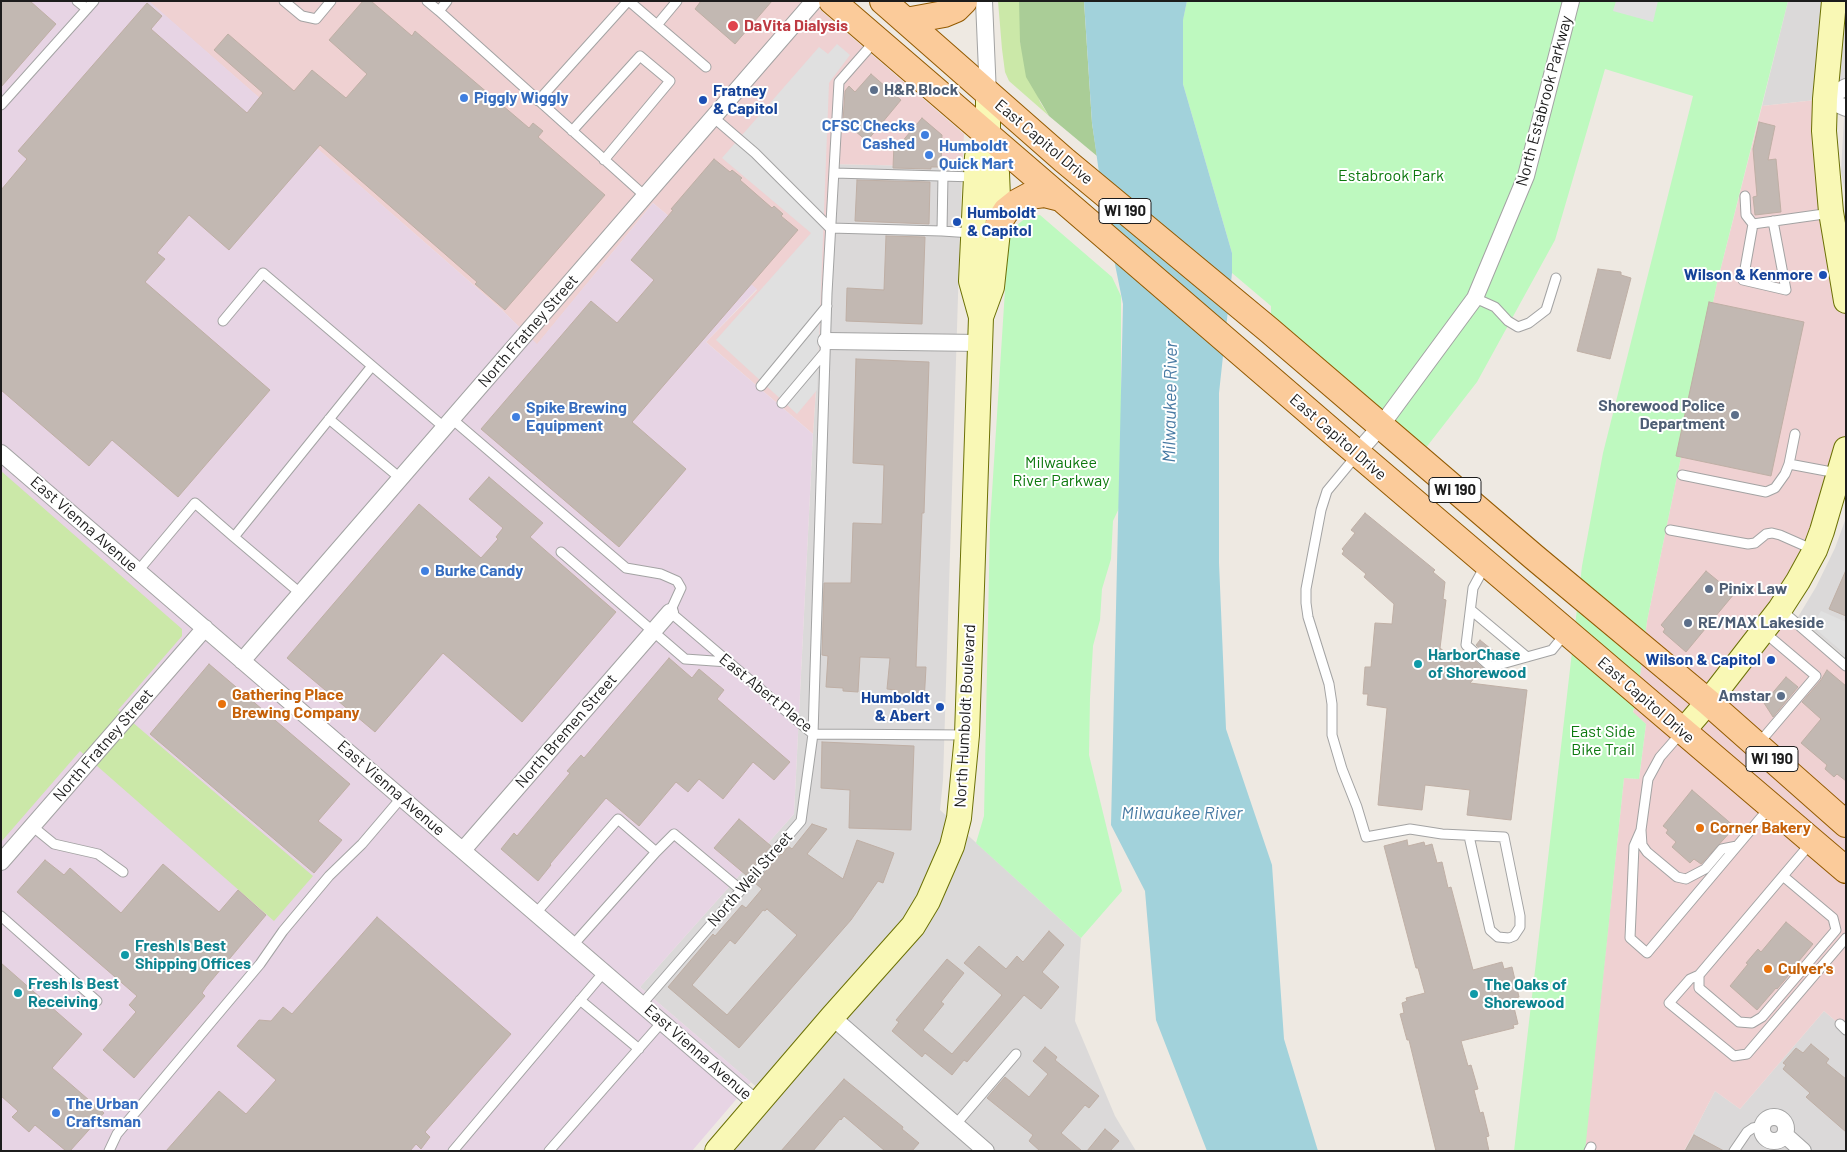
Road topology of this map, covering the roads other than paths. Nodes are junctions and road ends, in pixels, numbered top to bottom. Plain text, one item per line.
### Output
1 (77, 1) edge
2 (94, 1) edge
3 (284, 1) edge
4 (331, 1) edge
5 (427, 1) edge
6 (447, 1) edge
7 (629, 1) edge
8 (677, 1) edge
9 (814, 1) edge
10 (832, 1) edge
11 (883, 1) edge
12 (964, 1) edge
13 (984, 1) edge
14 (1571, 1) edge
15 (1834, 1) edge
16 (87, 10) junction
17 (438, 11) junction
18 (906, 21) junction
19 (657, 25) junction
20 (876, 40) junction
21 (706, 67) dead end
22 (1846, 87) edge
23 (988, 95) junction
24 (538, 101) junction
25 (1835, 104) edge
26 (1, 105) edge
27 (713, 117) junction
28 (572, 131) junction
29 (988, 136) junction
30 (604, 160) junction
31 (834, 173) junction
32 (943, 175) junction
33 (976, 177) junction
34 (645, 196) junction
35 (1744, 196) dead end
36 (1060, 198) junction
37 (1831, 212) junction
38 (1773, 221) junction
39 (999, 222) junction
40 (1753, 224) junction
41 (830, 228) junction
42 (942, 231) junction
43 (973, 234) junction
44 (1556, 278) dead end
45 (1475, 298) junction
46 (1846, 301) edge
47 (827, 306) junction
48 (980, 317) junction
49 (223, 321) dead end
50 (980, 343) junction
51 (826, 346) junction
52 (372, 366) junction
53 (761, 386) dead end
54 (782, 403) dead end
55 (329, 418) junction
56 (448, 423) junction
57 (1380, 427) junction
58 (1795, 434) dead end
59 (1846, 448) edge
60 (1, 453) edge
61 (1357, 454) junction
62 (1789, 464) junction
63 (1839, 474) junction
64 (1682, 475) dead end
65 (400, 478) junction
66 (1670, 530) dead end
67 (234, 536) junction
68 (1815, 550) junction
69 (561, 552) dead end
70 (1491, 568) junction
71 (138, 571) junction
72 (1574, 591) junction
73 (300, 593) junction
74 (1780, 609) junction
75 (1471, 610) junction
76 (670, 612) junction
77 (205, 628) junction
78 (654, 631) junction
79 (1763, 631) junction
80 (1567, 632) junction
81 (1527, 657) junction
82 (242, 661) junction
83 (728, 662) junction
84 (1846, 666) edge
85 (1708, 702) junction
86 (1683, 731) junction
87 (813, 734) junction
88 (967, 735) junction
89 (1757, 745) junction
90 (402, 798) junction
91 (1771, 806) junction
92 (1841, 820) edge
93 (32, 826) junction
94 (1641, 830) junction
95 (1469, 836) junction
96 (1812, 842) junction
97 (1737, 846) junction
98 (1846, 848) edge
99 (463, 850) junction
100 (656, 852) junction
101 (1, 862) edge
102 (1846, 870) edge
103 (123, 872) dead end
104 (1783, 876) junction
105 (741, 890) junction
106 (536, 913) junction
107 (1, 916) edge
108 (1836, 930) junction
109 (1846, 933) edge
110 (1846, 938) edge
111 (573, 945) junction
112 (604, 972) junction
113 (1699, 975) junction
114 (580, 1000) junction
115 (97, 1001) dead end
116 (642, 1004) junction
117 (832, 1017) junction
118 (662, 1022) junction
119 (639, 1049) junction
120 (1016, 1054) dead end
121 (757, 1104) junction
122 (956, 1124) junction
123 (1763, 1126) joint
124 (109, 1151) edge
125 (453, 1151) edge
126 (549, 1151) edge
127 (717, 1151) edge
128 (986, 1151) edge
129 (1734, 1151) edge
130 (1803, 1151) edge

1 - 16 lane
2 - 16 lane
3 - 4 lane
5 - 17 lane
6 - 17 lane
7 - 19 lane
7 - 24 lane
8 - 19 lane
9 - 27 street, North Fratney Street
10 - 20 main road, East Capitol Drive / WI 190
11 - 18 main road, East Capitol Drive / WI 190
12 - 18 main road
13 - 23 street, North Humboldt Boulevard
14 - 45 street, North Estabrook Parkway
15 - 25 main road
16 - 26 lane
17 - 24 lane
18 - 23 main road, East Capitol Drive / WI 190
19 - 21 lane
20 - 29 main road, East Capitol Drive / WI 190
20 - 31 lane, North Weil Street
22 - 25 street
23 - 29 main road, North Humboldt Boulevard
23 - 57 main road, East Capitol Drive / WI 190
24 - 28 lane
25 - 37 main road
27 - 34 street, North Fratney Street
27 - 41 lane
28 - 30 lane
28 - 30 lane
29 - 33 main road, North Humboldt Boulevard
29 - 36 main road, East Capitol Drive / WI 190
29 - 39 main road, North Humboldt Boulevard
30 - 34 lane
31 - 32 lane
31 - 41 lane, North Weil Street
32 - 33 lane
32 - 42 lane
33 - 43 main road, North Humboldt Boulevard
34 - 56 street, North Fratney Street
35 - 40 lane
36 - 39 main road
36 - 61 main road, East Capitol Drive / WI 190
37 - 38 lane
37 - 46 main road
38 - 40 lane
38 - 40 lane
39 - 48 main road, North Humboldt Boulevard
41 - 42 lane
41 - 47 lane, North Weil Street
42 - 43 lane
43 - 48 main road, North Humboldt Boulevard
44 - 45 lane
45 - 57 street, North Estabrook Parkway
47 - 51 lane, North Weil Street
47 - 53 lane
48 - 50 main road, North Humboldt Boulevard
49 - 52 lane
50 - 51 street
50 - 88 main road, North Humboldt Boulevard
51 - 54 lane
51 - 87 lane, North Weil Street
52 - 55 lane
52 - 56 lane
55 - 65 lane
55 - 67 lane
56 - 65 street, North Fratney Street
56 - 76 lane
57 - 61 street, North Estabrook Parkway
57 - 72 main road, East Capitol Drive / WI 190
58 - 62 lane
59 - 63 main road
60 - 71 street, East Vienna Avenue
61 - 70 main road, East Capitol Drive / WI 190
61 - 95 lane
62 - 63 lane
62 - 64 lane
63 - 68 main road
65 - 73 street, North Fratney Street
66 - 68 lane
67 - 71 lane
67 - 73 lane
68 - 74 main road
69 - 78 lane
70 - 72 main road
70 - 75 lane
70 - 80 main road, East Capitol Drive / WI 190
70 - 85 main road
71 - 77 street, East Vienna Avenue
72 - 85 main road, East Capitol Drive / WI 190
73 - 82 street, North Fratney Street
74 - 79 main road
74 - 84 lane
75 - 81 lane
75 - 81 lane
76 - 78 street, North Bremen Street
76 - 83 lane, East Abert Place
77 - 82 street, East Vienna Avenue
77 - 93 street, North Fratney Street
78 - 83 lane
78 - 99 street, North Bremen Street
79 - 85 main road
79 - 89 lane
80 - 81 lane
80 - 86 main road, East Capitol Drive / WI 190
82 - 90 street, East Vienna Avenue
83 - 87 lane, East Abert Place
85 - 86 main road
85 - 89 main road, East Capitol Drive / WI 190
86 - 91 main road, East Capitol Drive / WI 190
86 - 92 main road
86 - 94 lane
87 - 88 lane, East Abert Place
87 - 105 lane, North Weil Street
88 - 117 main road, North Humboldt Boulevard
89 - 92 main road, East Capitol Drive / WI 190
90 - 99 street, East Vienna Avenue
90 - 124 lane
91 - 96 main road, East Capitol Drive / WI 190
91 - 97 lane
93 - 101 street, North Fratney Street
93 - 103 lane
94 - 97 lane
94 - 97 lane
95 - 95 lane
96 - 98 main road
96 - 102 main road, East Capitol Drive / WI 190
96 - 104 lane
99 - 106 street, East Vienna Avenue
100 - 105 lane
100 - 106 lane
100 - 111 lane
104 - 108 lane
104 - 113 lane
105 - 116 lane, North Weil Street
106 - 111 street, East Vienna Avenue
107 - 115 lane
108 - 109 lane
108 - 113 lane
110 - 113 lane
111 - 112 street, East Vienna Avenue
112 - 114 lane
112 - 116 street, East Vienna Avenue
114 - 119 lane
114 - 125 lane
116 - 118 street, East Vienna Avenue
117 - 121 main road, North Humboldt Boulevard
117 - 122 street
118 - 119 lane
118 - 121 street, East Vienna Avenue
119 - 126 lane
120 - 122 lane
121 - 127 main road, North Humboldt Boulevard
122 - 128 street
123 - 129 lane
123 - 130 street

